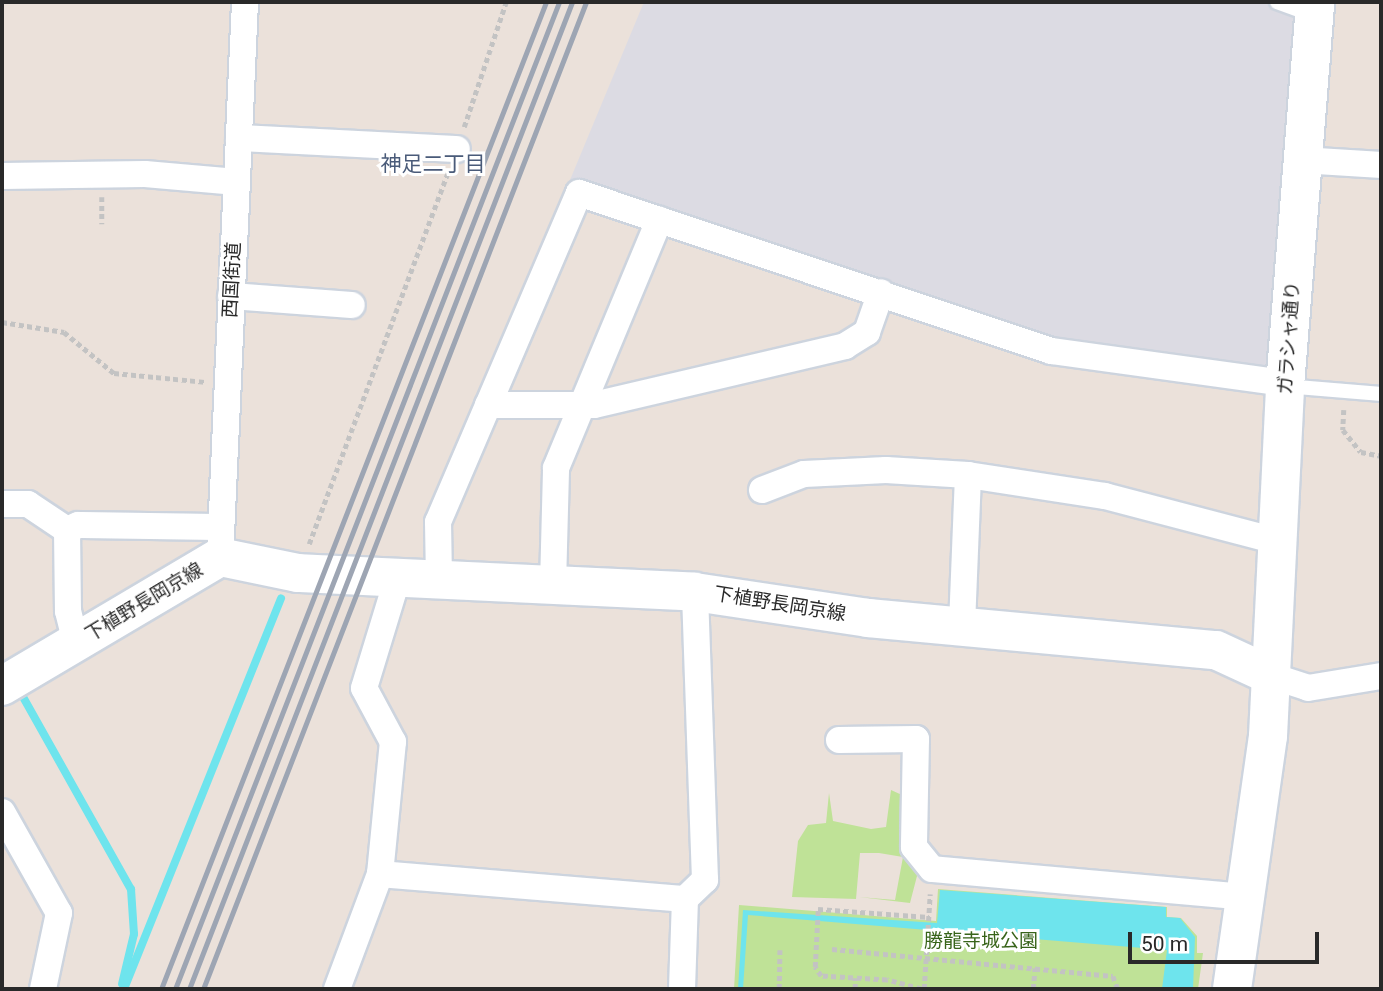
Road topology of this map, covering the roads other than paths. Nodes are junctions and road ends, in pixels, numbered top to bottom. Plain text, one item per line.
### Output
1 (246, 2) edge
2 (1277, 2) edge
3 (1314, 9) edge
4 (239, 138) junction
5 (457, 149) road end
6 (1302, 160) junction
7 (1381, 165) edge
8 (2, 176) edge
9 (237, 182) junction
10 (659, 220) junction
11 (881, 292) junction
12 (231, 296) junction
13 (352, 305) dead end
14 (1285, 384) junction
15 (1381, 394) edge
16 (488, 405) junction
17 (583, 405) junction
18 (968, 475) junction
19 (762, 490) dead end
20 (2, 504) edge
21 (67, 530) junction
22 (220, 542) junction
23 (1280, 542) junction
24 (398, 577) junction
25 (439, 579) junction
26 (553, 585) junction
27 (695, 592) junction
28 (962, 625) junction
29 (76, 643) junction
30 (1272, 676) junction
31 (1381, 676) edge
32 (2, 686) edge
33 (839, 740) dead end
34 (2, 812) edge
35 (380, 874) junction
36 (1246, 897) junction
37 (685, 899) junction
38 (43, 989) edge
39 (337, 989) edge
40 (682, 989) edge
41 (1233, 989) edge

1 - 4 street, 西国街道
2 - 3 lane
3 - 6 main road, ガラシャ通り
4 - 5 street
4 - 9 street, 西国街道
6 - 7 street
6 - 14 main road, ガラシャ通り
8 - 9 street
9 - 12 street, 西国街道
10 - 11 street
10 - 16 street
10 - 17 street
11 - 14 street
11 - 17 street
12 - 13 street
12 - 22 street, 西国街道
14 - 15 lane
14 - 23 main road, ガラシャ通り
16 - 17 street
16 - 25 street
17 - 26 street
18 - 19 street
18 - 23 street
18 - 28 street
20 - 21 street
21 - 22 street
21 - 29 street
22 - 24 main road, 下植野長岡京線
22 - 29 main road, 下植野長岡京線
23 - 30 main road, ガラシャ通り
24 - 25 main road, 下植野長岡京線
24 - 35 street
25 - 26 main road, 下植野長岡京線
26 - 27 main road, 下植野長岡京線
27 - 28 main road, 下植野長岡京線
27 - 37 street
28 - 30 main road, 下植野長岡京線
29 - 32 main road, 下植野長岡京線
30 - 31 street
30 - 36 main road
33 - 36 street
34 - 38 street
35 - 37 street
35 - 39 street
36 - 41 main road
37 - 40 street

